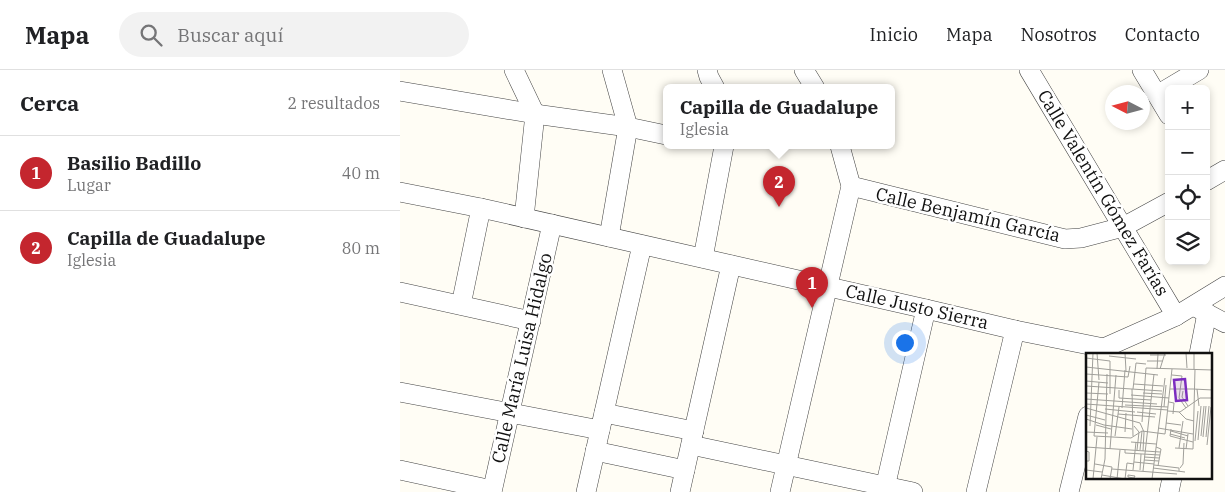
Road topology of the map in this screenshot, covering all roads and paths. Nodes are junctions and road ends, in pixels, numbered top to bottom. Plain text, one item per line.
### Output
1 (514, 70) edge
2 (612, 70) edge
3 (707, 70) edge
4 (804, 70) edge
5 (1029, 70) edge
6 (1142, 70) edge
7 (1199, 70) edge
8 (713, 84) edge
9 (813, 84) edge
10 (400, 91) edge
11 (1156, 95) junction
12 (1165, 109) edge
13 (535, 114) junction
14 (628, 127) junction
15 (663, 134) edge
16 (722, 149) edge
17 (841, 149) edge
18 (1225, 170) edge
19 (1210, 178) edge
20 (851, 186) junction
21 (400, 192) edge
22 (1165, 204) edge
23 (481, 208) junction
24 (524, 218) junction
25 (552, 224) junction
26 (1123, 227) junction
27 (609, 237) junction
28 (642, 245) junction
29 (703, 258) junction
30 (731, 265) junction
31 (827, 286) junction
32 (1225, 286) edge
33 (400, 292) edge
34 (461, 305) junction
35 (926, 309) junction
36 (1200, 310) junction
37 (1176, 316) junction
38 (531, 321) junction
39 (1225, 323) edge
40 (1014, 330) junction
41 (1103, 351) edge
42 (1199, 353) edge
43 (400, 392) edge
44 (510, 413) junction
45 (602, 422) junction
46 (1086, 424) edge
47 (692, 438) junction
48 (595, 451) junction
49 (786, 466) junction
50 (400, 470) edge
51 (685, 470) junction
52 (885, 489) edge
53 (492, 491) edge
54 (586, 492) edge
55 (680, 492) edge
56 (780, 492) edge
57 (913, 492) edge
58 (976, 492) edge
59 (1069, 492) edge

1 - 13 street
2 - 14 street
3 - 8 street
4 - 9 street
5 - 26 street, Calle Valentín Gómez Farías
6 - 11 street
7 - 11 street
10 - 13 street
11 - 12 street
13 - 14 street
13 - 24 street
14 - 15 street
14 - 27 street
16 - 29 street
17 - 20 street
18 - 19 street
20 - 26 street, Calle Benjamín García
20 - 31 street
21 - 23 street, Calle Justo Sierra
22 - 26 street, Calle Benjamín García
23 - 24 street, Calle Justo Sierra
23 - 34 street
24 - 25 street, Calle Justo Sierra
25 - 27 street, Calle Justo Sierra
25 - 38 street, Calle María Luisa Hidalgo
26 - 37 street, Calle Valentín Gómez Farías
27 - 28 street, Calle Justo Sierra
28 - 29 street, Calle Justo Sierra
28 - 45 street
29 - 30 street, Calle Justo Sierra
30 - 31 street, Calle Justo Sierra
30 - 47 street
31 - 35 street, Calle Justo Sierra
31 - 49 street
32 - 36 street, Calle Justo Sierra
33 - 34 street
34 - 38 street
35 - 40 street, Calle Justo Sierra
35 - 52 street
36 - 37 street, Calle Justo Sierra
36 - 39 street
36 - 42 street
37 - 41 street, Calle Justo Sierra
38 - 44 street, Calle María Luisa Hidalgo
40 - 41 street, Calle Justo Sierra
40 - 58 street
43 - 44 street
44 - 45 street
44 - 53 street, Calle María Luisa Hidalgo
45 - 47 street
45 - 48 street
46 - 59 street
47 - 49 street
47 - 51 street
48 - 51 street
48 - 54 street
49 - 52 street
49 - 56 street
50 - 53 street
51 - 55 street
52 - 57 street

